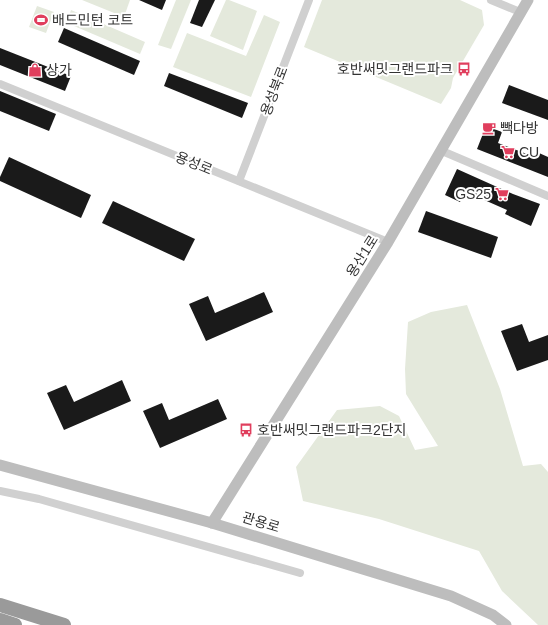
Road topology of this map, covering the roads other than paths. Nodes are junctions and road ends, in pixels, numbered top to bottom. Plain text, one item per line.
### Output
1 (309, 0) edge
2 (491, 0) edge
3 (528, 0) edge
4 (520, 12) junction
5 (0, 84) edge
6 (442, 151) junction
7 (239, 182) junction
8 (548, 196) edge
9 (388, 242) junction
10 (0, 465) edge
11 (0, 491) edge
12 (212, 523) junction
13 (300, 573) dead end
14 (0, 605) edge
15 (0, 620) edge
16 (15, 625) edge
17 (64, 625) edge
18 (506, 625) edge

1 - 7 street, 용성북로
2 - 4 street
3 - 4 main road, 용산1로
4 - 6 main road, 용산1로
5 - 7 street, 용성로
6 - 8 street
6 - 9 main road, 용산1로
7 - 9 street, 용성로
9 - 12 main road, 용산1로
10 - 12 main road, 관용로
11 - 13 street
12 - 18 main road, 관용로
14 - 17 highway
15 - 16 highway

